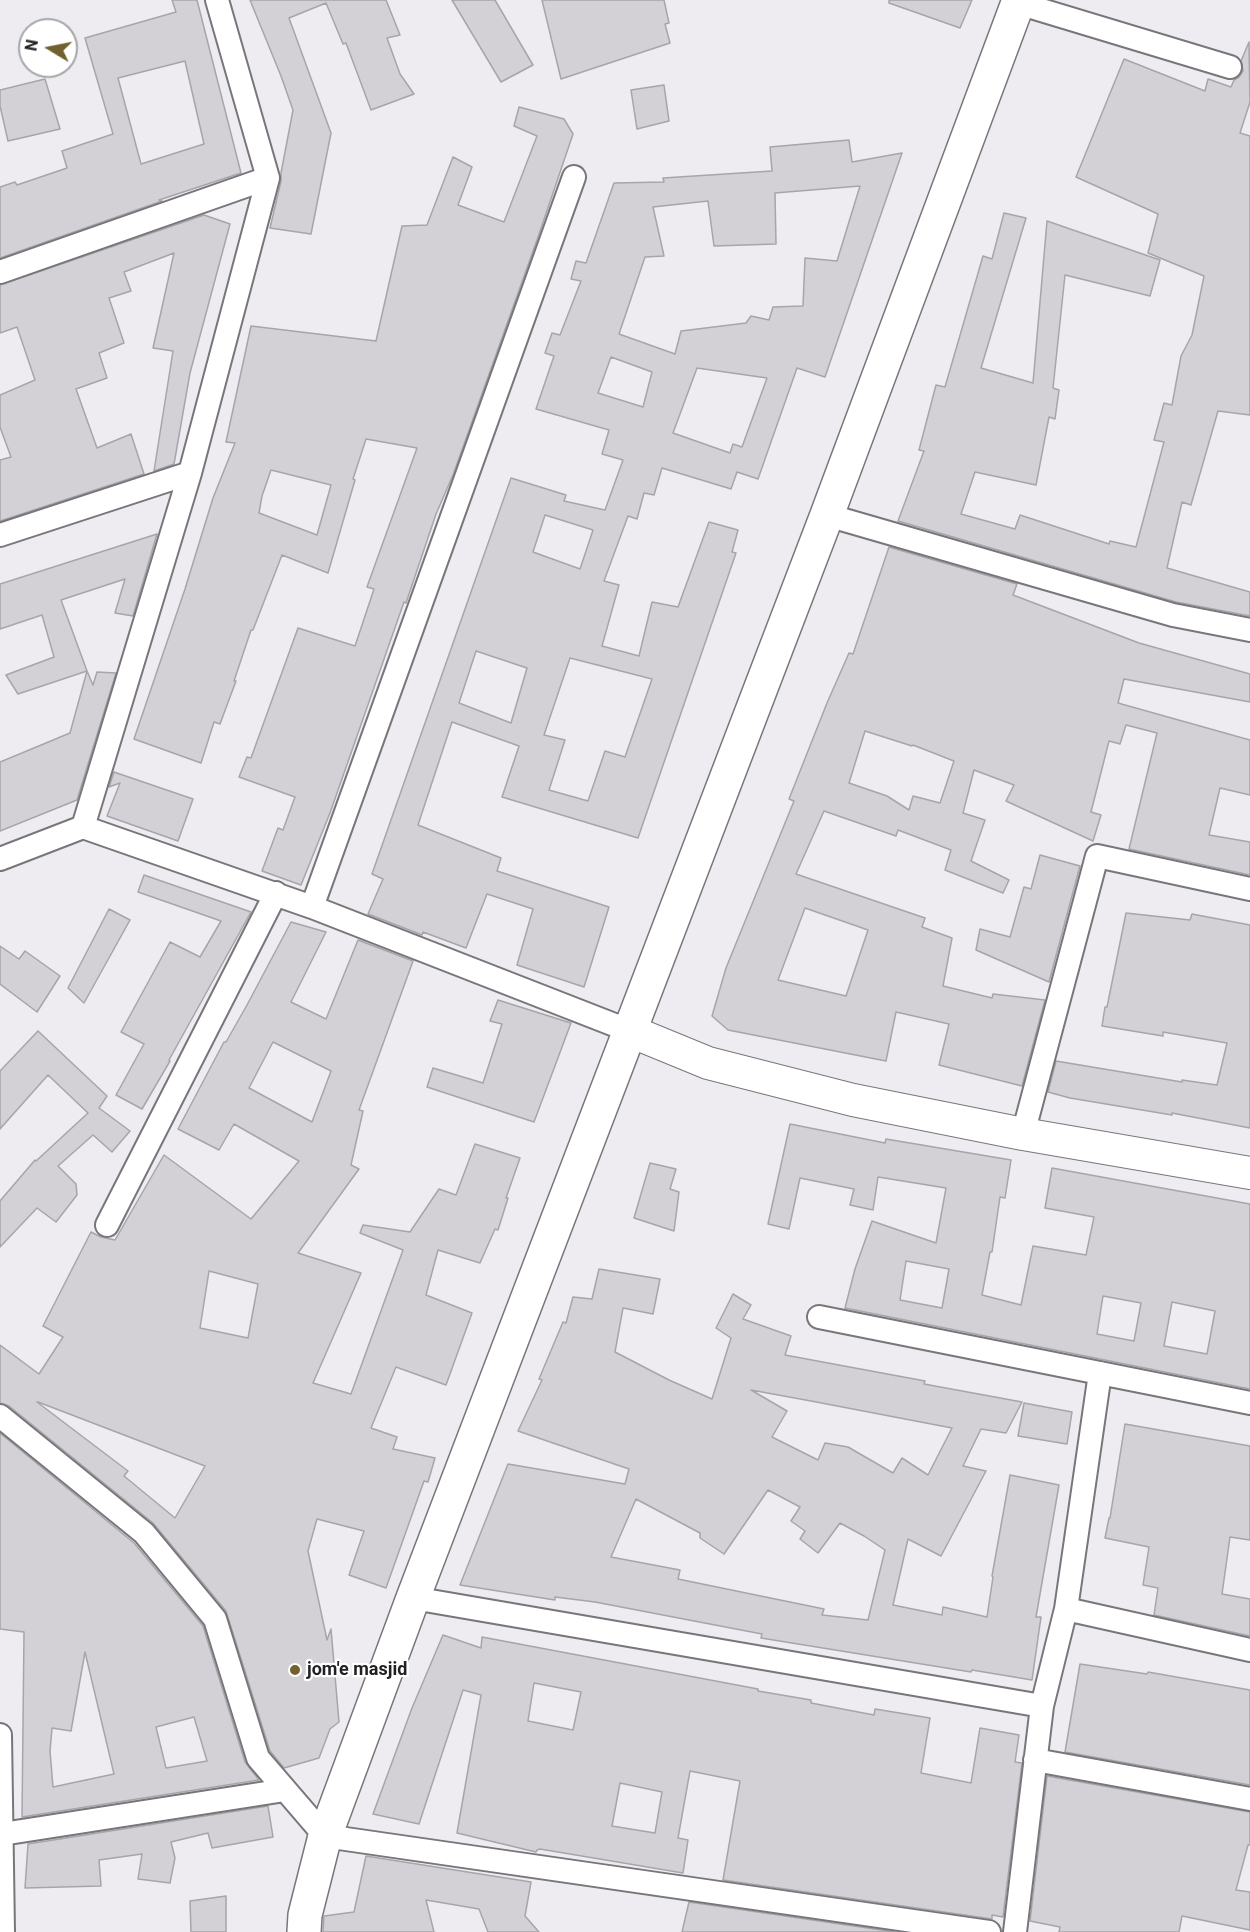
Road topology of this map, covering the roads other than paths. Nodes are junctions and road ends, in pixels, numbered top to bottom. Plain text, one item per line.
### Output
1 (217, 0) edge
2 (1018, 2) edge
3 (1230, 67) dead end
4 (574, 177) dead end
5 (268, 178) junction
6 (0, 272) edge
7 (190, 473) junction
8 (827, 515) junction
9 (0, 535) edge
10 (1250, 630) edge
11 (83, 827) junction
12 (0, 859) edge
13 (1250, 888) edge
14 (276, 893) junction
15 (312, 907) junction
16 (630, 1031) junction
17 (1023, 1134) junction
18 (1250, 1173) edge
19 (107, 1225) dead end
20 (819, 1317) dead end
21 (1100, 1372) junction
22 (1250, 1403) edge
23 (0, 1416) edge
24 (413, 1598) junction
25 (1066, 1609) junction
26 (1250, 1650) edge
27 (1042, 1706) junction
28 (0, 1735) edge
29 (1035, 1760) junction
30 (285, 1790) junction
31 (1250, 1799) edge
32 (2, 1834) junction
33 (325, 1836) junction
34 (3, 1932) edge
35 (304, 1932) edge
36 (989, 1932) edge
37 (1015, 1932) edge

1 - 5 street
2 - 3 street
2 - 8 main road
4 - 15 street
5 - 6 street
5 - 7 street
7 - 9 street
7 - 11 street
8 - 10 street
8 - 16 main road
11 - 12 street
11 - 14 street
13 - 17 street
14 - 15 street
14 - 19 street
15 - 16 street
16 - 17 main road
16 - 24 main road
17 - 18 main road
20 - 21 street
21 - 22 street
21 - 25 street
23 - 30 street
24 - 27 street
24 - 33 main road
25 - 26 street
25 - 27 street
27 - 29 street
28 - 32 street
29 - 31 street
29 - 37 street
30 - 32 street
30 - 33 street
32 - 34 street
33 - 35 main road
33 - 36 street

